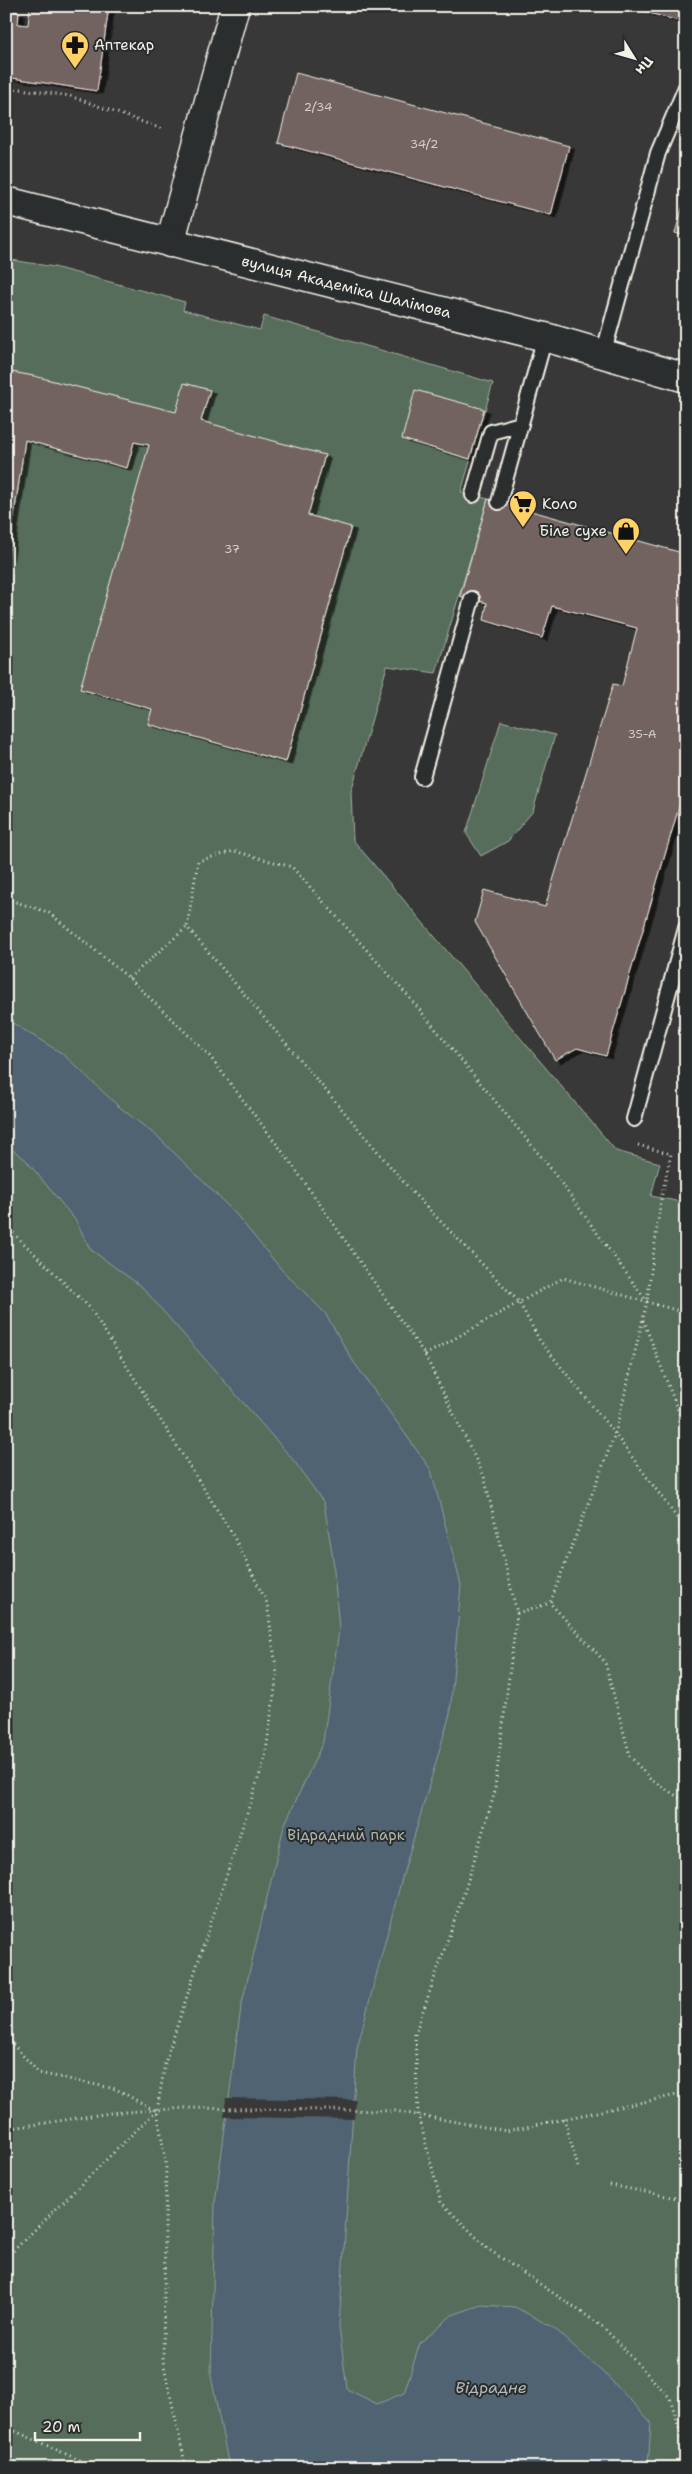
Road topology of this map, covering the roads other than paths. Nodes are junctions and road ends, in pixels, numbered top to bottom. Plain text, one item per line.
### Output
1 (235, 6) edge
2 (686, 87) edge
3 (6, 188) edge
4 (6, 201) edge
5 (172, 237) junction
6 (545, 338) junction
7 (607, 340) junction
8 (686, 363) edge
9 (686, 378) edge
10 (521, 424) junction
11 (473, 495) dead end
12 (499, 502) dead end
13 (472, 600) dead end
14 (422, 777) dead end
15 (686, 928) edge
16 (634, 1119) dead end

1 - 5 street
2 - 7 lane
3 - 5 street, вулиця Академіка Шалімова
4 - 5 street, вулиця Академіка Шалімова
5 - 6 street, вулиця Академіка Шалімова
5 - 7 street, вулиця Академіка Шалімова
6 - 9 street, вулиця Академіка Шалімова
6 - 10 lane
7 - 8 street, вулиця Академіка Шалімова
10 - 11 lane
10 - 12 lane
13 - 14 lane
15 - 16 lane

